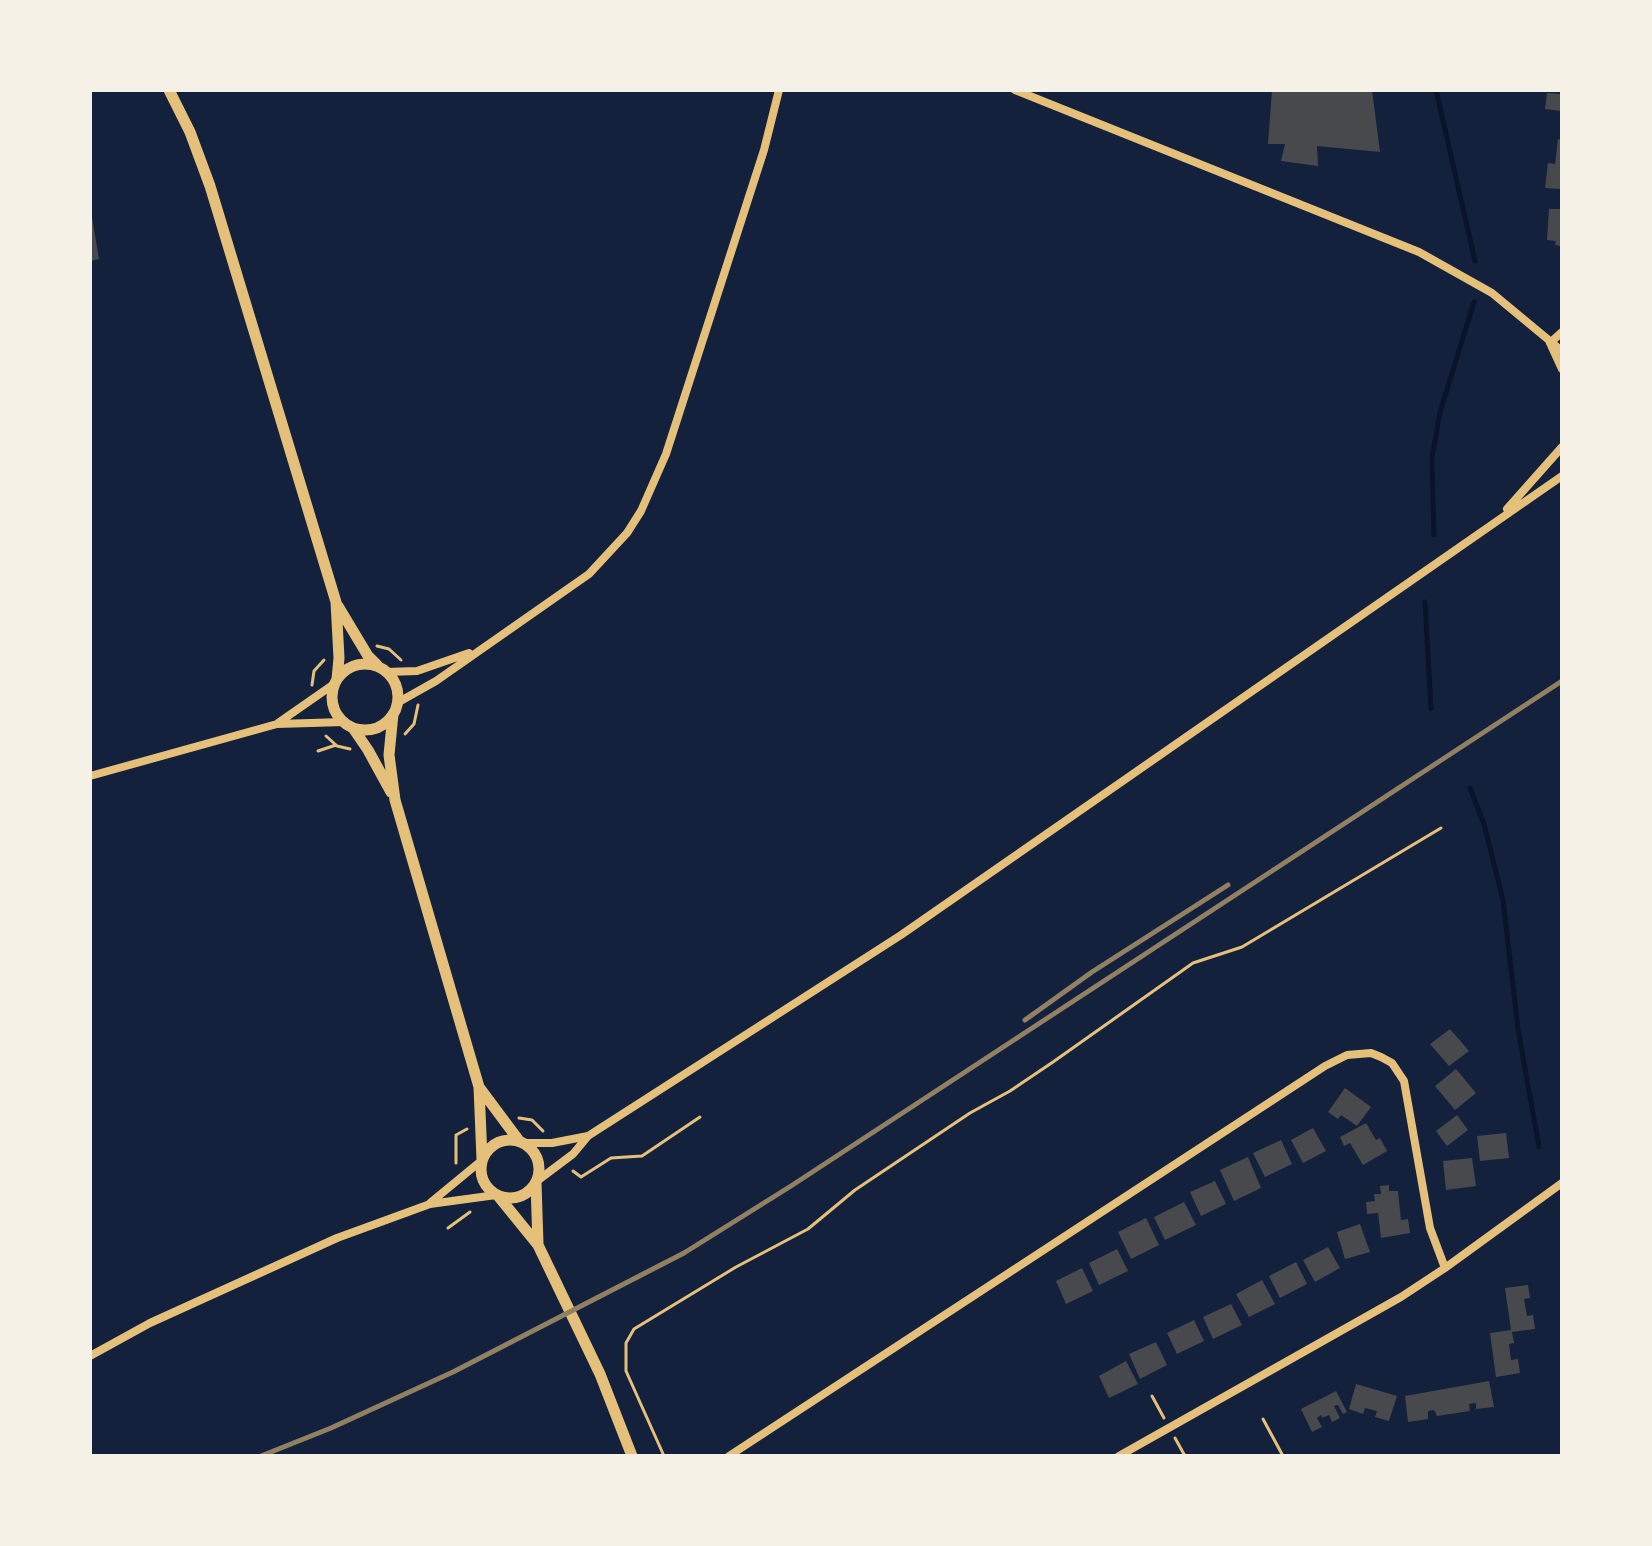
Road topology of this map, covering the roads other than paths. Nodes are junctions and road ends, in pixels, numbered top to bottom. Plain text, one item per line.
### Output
1 (169, 90) edge
2 (779, 90) edge
3 (1015, 90) edge
4 (1562, 332) edge
5 (1550, 343) junction
6 (1560, 351) edge
7 (1562, 369) edge
8 (1562, 447) edge
9 (1562, 476) edge
10 (1496, 521) junction
11 (336, 602) junction
12 (480, 649) junction
13 (383, 670) junction
14 (335, 681) junction
15 (395, 708) junction
16 (277, 724) junction
17 (349, 725) junction
18 (90, 776) edge
19 (395, 800) junction
20 (479, 1087) junction
21 (588, 1136) junction
22 (522, 1142) junction
23 (482, 1160) junction
24 (536, 1182) junction
25 (1562, 1183) edge
26 (497, 1196) junction
27 (430, 1204) junction
28 (538, 1245) junction
29 (1445, 1268) junction
30 (90, 1356) edge
31 (632, 1456) edge
32 (729, 1456) edge
33 (1119, 1456) edge

1 - 11 street
2 - 12 street
3 - 5 street
4 - 5 street
5 - 6 street
6 - 7 street
8 - 10 street
9 - 10 street
10 - 21 street
11 - 13 street
11 - 14 street
12 - 13 street
12 - 15 street
13 - 14 street
13 - 15 street
14 - 16 street
14 - 17 street
15 - 17 street
15 - 19 street
16 - 17 street
16 - 18 street
17 - 19 street
19 - 20 street
20 - 22 street
20 - 23 street
21 - 22 street
21 - 24 street
22 - 23 street
22 - 24 street
23 - 26 street
23 - 27 street
24 - 26 street
24 - 28 street
25 - 29 street
26 - 27 street
26 - 28 street
27 - 30 street
28 - 31 street
29 - 32 street
29 - 33 street

